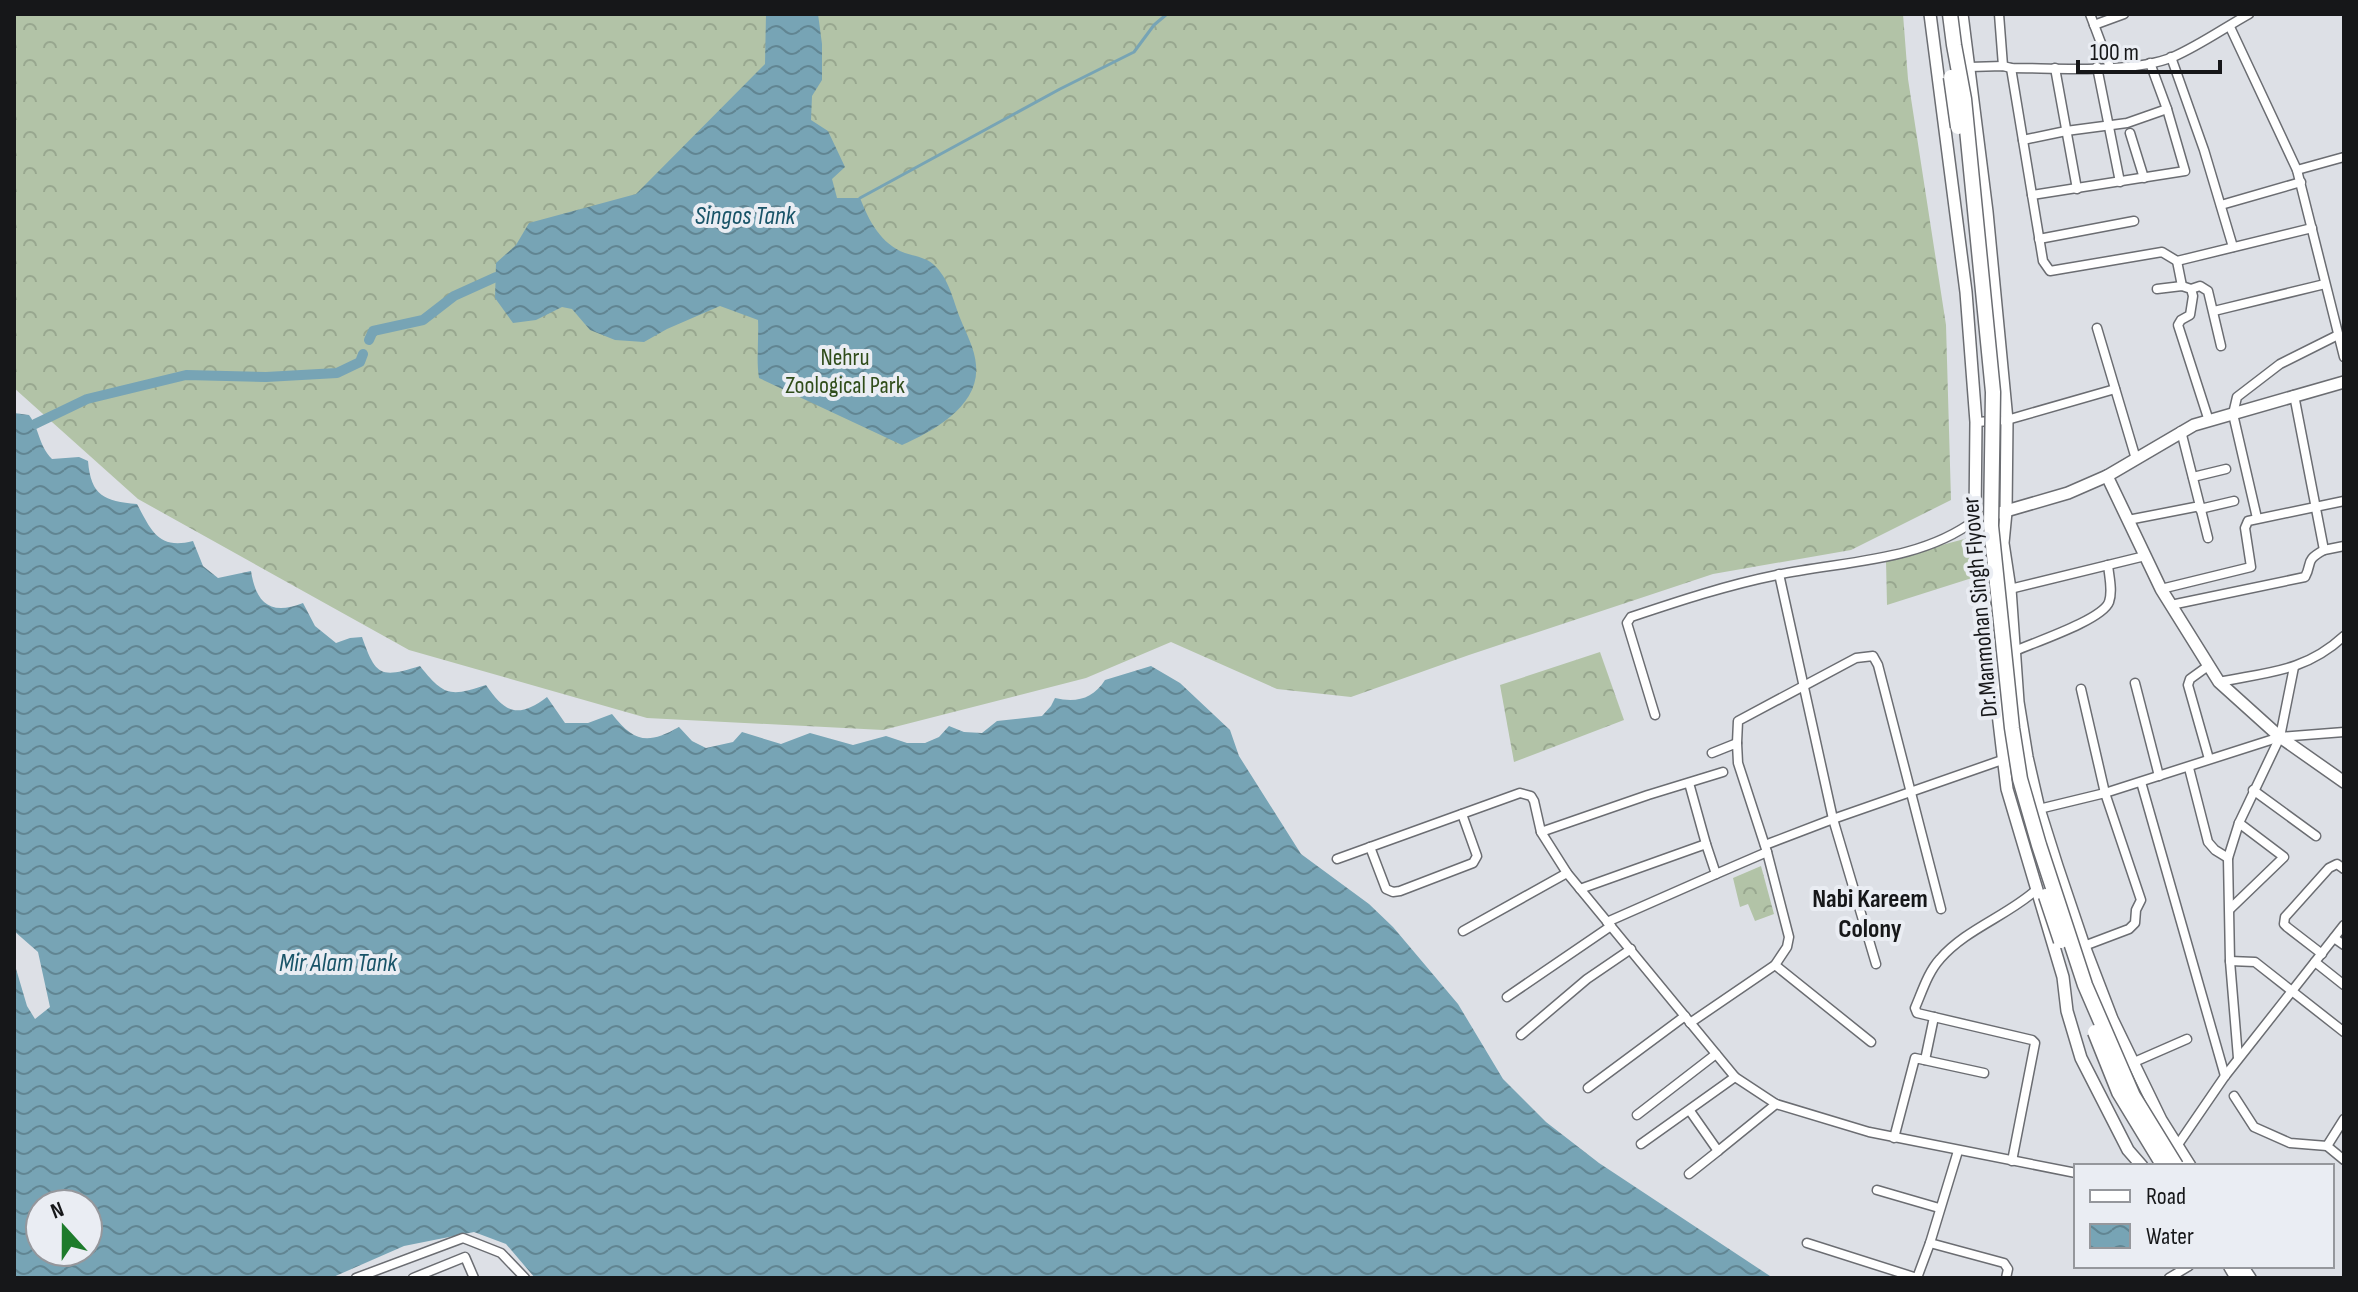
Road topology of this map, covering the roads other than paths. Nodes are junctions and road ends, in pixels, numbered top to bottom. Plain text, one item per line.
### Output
1 (1930, 14) edge
2 (1942, 14) edge
3 (1950, 14) edge
4 (1962, 14) edge
5 (1999, 14) edge
6 (2090, 14) edge
7 (2124, 14) edge
8 (2249, 14) edge
9 (2233, 21) edge
10 (2094, 25) junction
11 (2171, 57) junction
12 (2150, 63) junction
13 (1969, 67) junction
14 (2007, 67) junction
15 (2097, 67) junction
16 (2110, 67) junction
17 (2055, 68) junction
18 (2167, 109) junction
19 (2111, 126) junction
20 (2066, 131) junction
21 (2130, 133) dead end
22 (2023, 140) junction
23 (2344, 157) edge
24 (2297, 170) junction
25 (2144, 178) junction
26 (2120, 182) junction
27 (2301, 182) junction
28 (2077, 189) junction
29 (2032, 195) junction
30 (2221, 205) junction
31 (2134, 221) dead end
32 (2312, 228) junction
33 (2039, 239) junction
34 (2233, 247) junction
35 (2177, 261) junction
36 (2325, 284) junction
37 (2186, 287) junction
38 (2157, 289) dead end
39 (2214, 311) junction
40 (2097, 328) dead end
41 (2339, 329) edge
42 (2221, 346) dead end
43 (2344, 357) edge
44 (2344, 382) edge
45 (2115, 389) junction
46 (2294, 395) junction
47 (2233, 414) junction
48 (2007, 420) junction
49 (2209, 421) junction
50 (1976, 422) junction
51 (2181, 431) junction
52 (2136, 459) junction
53 (2226, 469) dead end
54 (2107, 476) junction
55 (2193, 477) junction
56 (2234, 501) dead end
57 (2344, 501) edge
58 (2200, 507) junction
59 (2317, 507) junction
60 (2006, 512) junction
61 (2257, 518) junction
62 (1975, 520) junction
63 (2128, 520) junction
64 (2208, 538) dead end
65 (2344, 546) edge
66 (2324, 550) junction
67 (2145, 556) junction
68 (2108, 565) junction
69 (1779, 574) junction
70 (2010, 589) junction
71 (2161, 589) junction
72 (2171, 605) junction
73 (2344, 636) edge
74 (2015, 651) junction
75 (2208, 666) junction
76 (2294, 667) junction
77 (2219, 682) junction
78 (2135, 683) dead end
79 (1804, 687) junction
80 (2081, 689) dead end
81 (1655, 715) dead end
82 (2344, 732) edge
83 (2280, 737) junction
84 (1737, 743) junction
85 (1712, 753) dead end
86 (2027, 757) junction
87 (2209, 759) junction
88 (2002, 760) junction
89 (2189, 768) junction
90 (1723, 772) dead end
91 (2159, 776) junction
92 (2141, 782) junction
93 (2344, 782) edge
94 (1689, 783) junction
95 (2253, 790) junction
96 (1911, 791) junction
97 (2105, 793) junction
98 (2039, 809) junction
99 (1462, 814) junction
100 (1833, 819) junction
101 (2239, 823) junction
102 (1541, 832) junction
103 (2316, 836) dead end
104 (1706, 844) junction
105 (1370, 847) junction
106 (1766, 848) junction
107 (2228, 858) junction
108 (1337, 859) dead end
109 (2344, 869) edge
110 (1567, 873) junction
111 (1716, 874) junction
112 (1580, 889) junction
113 (2036, 890) junction
114 (1941, 909) dead end
115 (2230, 909) junction
116 (1609, 924) junction
117 (2344, 925) edge
118 (1463, 931) dead end
119 (2334, 938) junction
120 (2344, 945) edge
121 (2084, 946) junction
122 (1631, 949) junction
123 (2322, 954) junction
124 (2230, 961) junction
125 (2315, 962) junction
126 (1876, 964) dead end
127 (1775, 965) junction
128 (2344, 985) edge
129 (2292, 991) junction
130 (1507, 997) dead end
131 (1934, 1017) junction
132 (1688, 1020) junction
133 (2344, 1032) edge
134 (1521, 1035) dead end
135 (2187, 1039) dead end
136 (1871, 1042) dead end
137 (1716, 1054) junction
138 (2238, 1058) junction
139 (1925, 1060) junction
140 (2132, 1063) junction
141 (1984, 1073) dead end
142 (2225, 1076) junction
143 (1735, 1077) junction
144 (1588, 1088) dead end
145 (2234, 1096) dead end
146 (1776, 1104) junction
147 (1690, 1111) junction
148 (1637, 1115) dead end
149 (2344, 1119) edge
150 (1894, 1138) junction
151 (1641, 1144) dead end
152 (2177, 1146) junction
153 (2327, 1146) junction
154 (1718, 1151) junction
155 (1958, 1151) junction
156 (2344, 1160) edge
157 (2012, 1161) junction
158 (2140, 1164) edge
159 (2163, 1164) edge
160 (2175, 1164) edge
161 (2189, 1164) edge
162 (2074, 1173) edge
163 (1689, 1174) dead end
164 (1877, 1190) dead end
165 (1939, 1208) junction
166 (1807, 1243) dead end
167 (1930, 1243) junction
168 (423, 1276) edge
169 (356, 1278) edge
170 (413, 1278) edge
171 (474, 1278) edge
172 (525, 1278) edge
173 (1917, 1278) edge
174 (2006, 1278) edge

1 - 50 street
2 - 159 highway, Dr.Manmohan Singh Flyover, bridge
3 - 160 highway, Dr.Manmohan Singh Flyover, bridge
4 - 13 street
5 - 14 street
6 - 10 street
7 - 10 street
8 - 9 street
9 - 11 street
9 - 24 street
10 - 16 street
11 - 12 street
11 - 30 street
12 - 16 street
12 - 18 street
13 - 14 street
13 - 48 street
14 - 17 street
14 - 22 street
15 - 16 street
15 - 17 street
15 - 19 street
17 - 20 street
18 - 19 street
18 - 25 street
19 - 20 street
19 - 26 street
20 - 22 street
20 - 28 street
21 - 25 street
22 - 29 street
23 - 24 street
24 - 27 street
25 - 26 street
26 - 28 street
27 - 30 street
27 - 32 street
28 - 29 street
29 - 33 street
30 - 34 street
31 - 33 street
32 - 34 street
32 - 36 street
33 - 35 street
34 - 35 street
35 - 37 street
36 - 39 street
36 - 41 street
37 - 38 street
37 - 39 street
37 - 49 street
39 - 42 street
40 - 45 street
41 - 43 street
41 - 47 street
44 - 46 street
45 - 48 street
45 - 52 street
46 - 47 street
46 - 59 street
47 - 49 street
47 - 61 street
48 - 50 street
48 - 60 street
49 - 51 street
50 - 62 street
51 - 52 street
51 - 55 street
52 - 54 street
53 - 55 street
54 - 60 street
54 - 63 street
55 - 58 street
56 - 58 street
57 - 59 street
58 - 63 street
58 - 64 street
59 - 61 street
59 - 66 street
60 - 62 street
60 - 70 street
61 - 71 street
62 - 69 street
62 - 88 street
63 - 67 street
65 - 66 street
66 - 72 street
67 - 68 street
67 - 71 street
68 - 70 street
68 - 74 street
69 - 79 street
69 - 81 street
70 - 74 street
71 - 72 street
72 - 75 street
73 - 76 street
74 - 86 street
75 - 77 street
75 - 87 street
76 - 77 street
76 - 83 street
77 - 83 street
78 - 91 street
79 - 84 street
79 - 96 street
79 - 100 street
80 - 97 street
82 - 83 street
83 - 87 street
83 - 93 street
83 - 95 street
84 - 85 street
84 - 106 street
86 - 88 street
86 - 98 street
87 - 89 street
88 - 96 street
88 - 113 street
89 - 91 street
89 - 107 street
90 - 94 street
91 - 92 street
92 - 97 street
92 - 142 street
94 - 102 street
94 - 104 street
95 - 101 street
95 - 103 street
96 - 100 street
96 - 114 street
97 - 98 street
97 - 121 street
98 - 121 street
99 - 102 street
99 - 105 street
99 - 105 street
100 - 106 street
100 - 126 street
101 - 107 street
101 - 115 street
102 - 110 street
104 - 111 street
104 - 112 street
105 - 108 street
106 - 111 street
106 - 127 street
107 - 115 street
109 - 123 street
110 - 112 street
110 - 118 street
111 - 116 street
112 - 116 street
113 - 131 street
113 - 158 street
115 - 124 street
116 - 122 street
116 - 130 street
117 - 119 street
119 - 120 street
119 - 123 street
121 - 140 street
122 - 132 street
122 - 134 street
123 - 125 street
124 - 129 street
124 - 138 street
125 - 128 street
125 - 129 street
127 - 132 street
127 - 136 street
129 - 133 street
129 - 138 street
131 - 139 street
131 - 157 street
132 - 137 street
132 - 144 street
135 - 140 street
137 - 143 street
137 - 148 street
138 - 142 street
139 - 141 street
139 - 150 street
140 - 152 street
142 - 152 street
143 - 146 street
143 - 147 street
145 - 153 street
146 - 150 street
146 - 154 street
147 - 151 street
147 - 154 street
149 - 153 street
150 - 155 street
152 - 161 street
153 - 156 street
154 - 163 street
155 - 157 street
155 - 165 street
157 - 162 street
164 - 165 street
165 - 167 street
166 - 173 street
167 - 173 street
167 - 174 street
168 - 170 street
168 - 171 street
169 - 172 street

